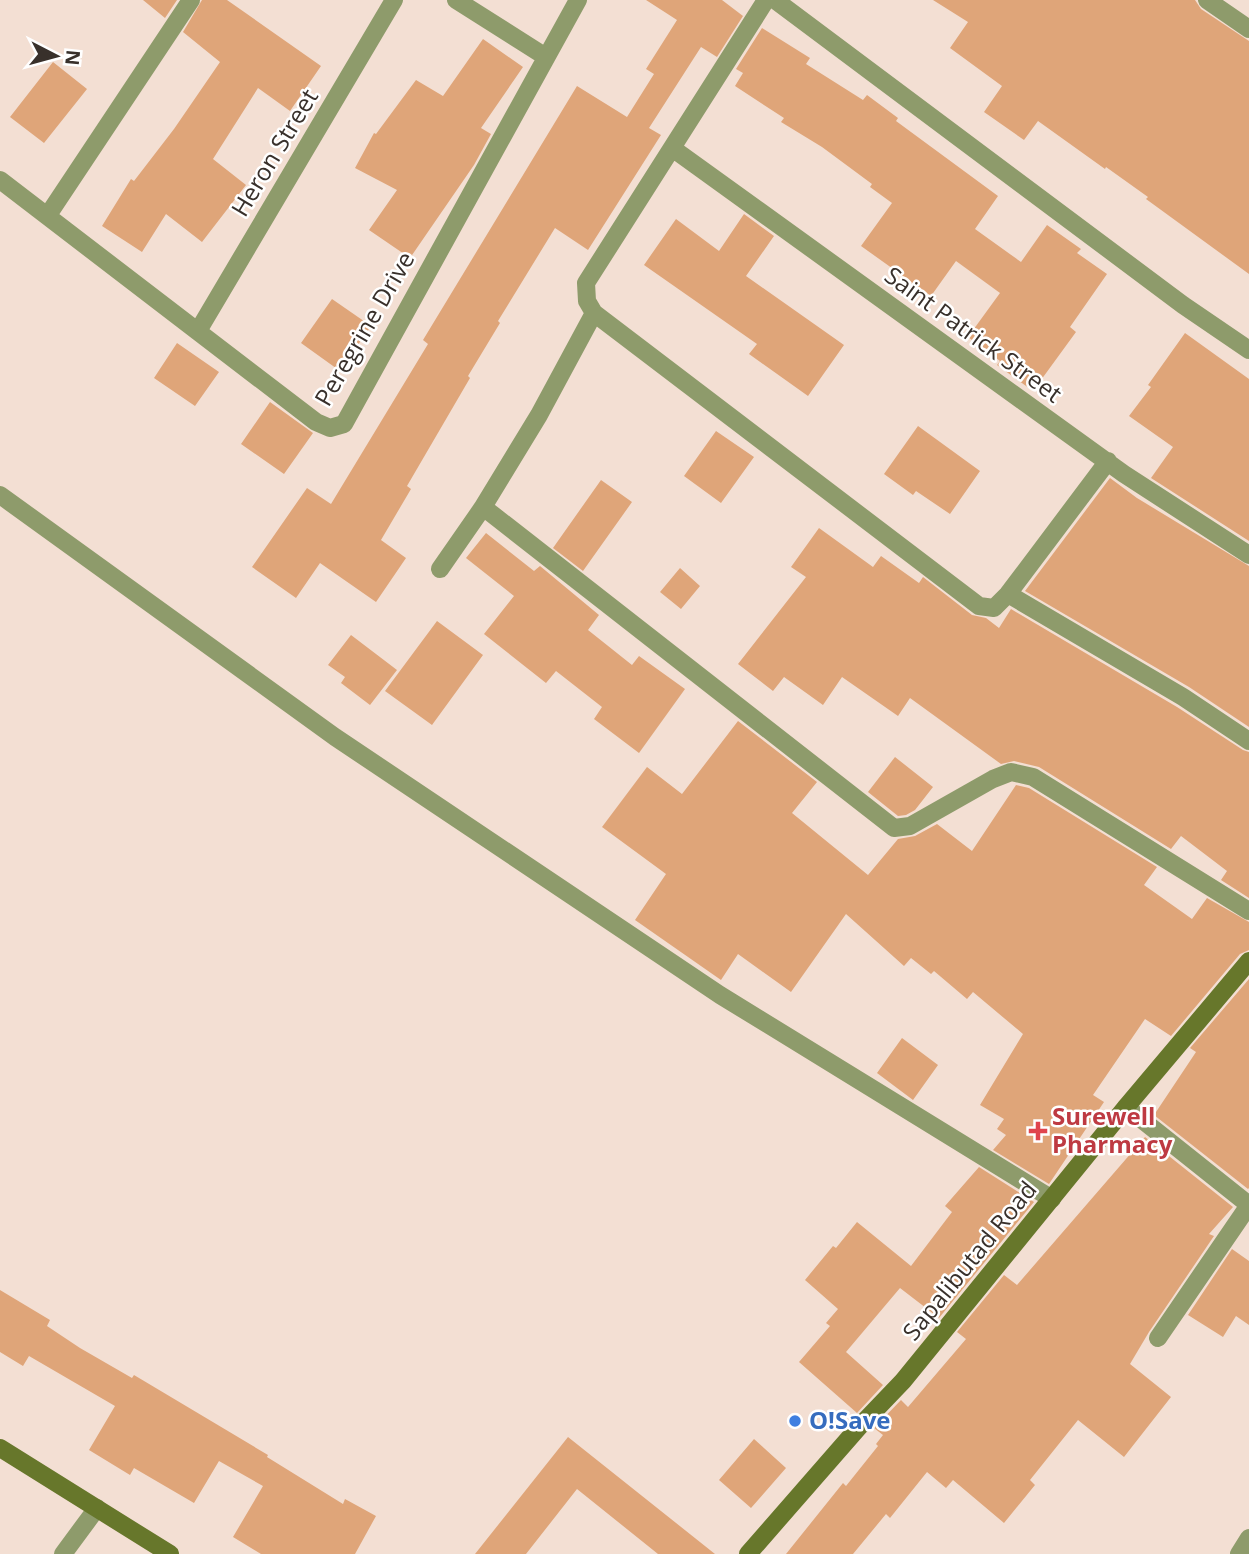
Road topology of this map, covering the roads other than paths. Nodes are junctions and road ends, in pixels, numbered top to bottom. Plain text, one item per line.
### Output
1 (191, 0) edge
2 (394, 0) edge
3 (456, 0) edge
4 (578, 0) edge
5 (766, 0) edge
6 (775, 0) edge
7 (1207, 0) edge
8 (1249, 29) edge
9 (546, 57) junction
10 (672, 148) junction
11 (0, 180) edge
12 (48, 215) junction
13 (594, 313) junction
14 (198, 331) junction
15 (1249, 350) edge
16 (1108, 461) junction
17 (0, 495) edge
18 (483, 507) junction
19 (1249, 555) edge
20 (440, 569) dead end
21 (1008, 594) junction
22 (1249, 741) edge
23 (1249, 911) edge
24 (1249, 961) edge
25 (1126, 1107) junction
26 (1052, 1199) junction
27 (1249, 1205) edge
28 (1158, 1338) dead end
29 (0, 1448) edge
30 (97, 1508) junction
31 (1249, 1538) edge
32 (158, 1551) edge
33 (64, 1554) edge
34 (748, 1554) edge
35 (1239, 1554) edge

1 - 12 street
2 - 14 street, Heron Street
3 - 9 street
4 - 9 street, Peregrine Drive
5 - 10 street
6 - 15 street
7 - 8 street
9 - 14 street, Peregrine Drive
10 - 13 street
10 - 16 street, Saint Patrick Street
11 - 12 street, Peregrine Drive
12 - 14 street, Peregrine Drive
13 - 18 street
13 - 21 street
16 - 19 street, Saint Patrick Street
16 - 21 street
17 - 26 street
18 - 20 street
18 - 23 street
21 - 22 street
24 - 25 street, Sapalibutad Road
25 - 26 street, Sapalibutad Road
25 - 27 street
26 - 34 street, Sapalibutad Road
27 - 28 street
29 - 30 street
30 - 32 street
30 - 33 street
31 - 35 street

